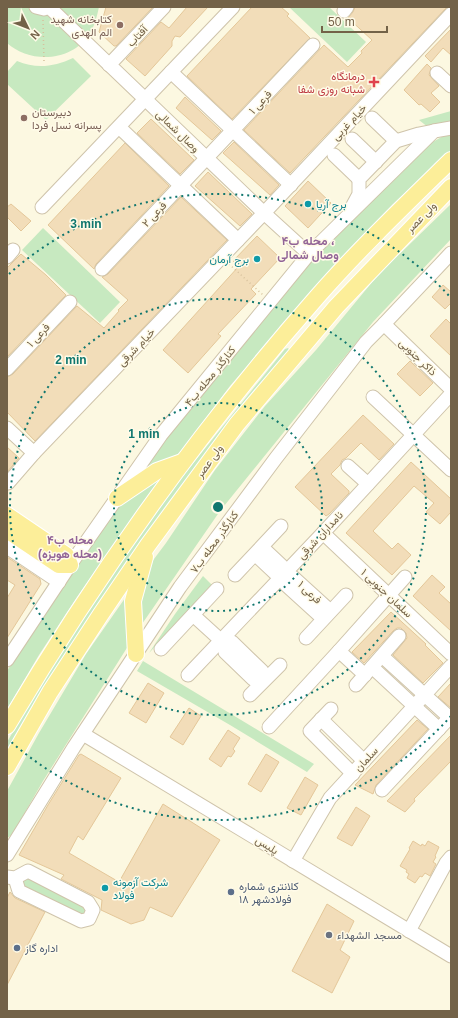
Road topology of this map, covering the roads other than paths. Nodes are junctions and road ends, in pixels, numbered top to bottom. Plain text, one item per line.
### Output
1 (36, 7) edge
2 (48, 7) edge
3 (164, 7) edge
4 (233, 7) edge
5 (451, 14) edge
6 (314, 45) dead end
7 (109, 65) junction
8 (171, 72) junction
9 (437, 73) dead end
10 (451, 86) edge
11 (145, 99) junction
12 (372, 118) dead end
13 (119, 127) junction
14 (451, 128) edge
15 (233, 130) junction
16 (434, 132) junction
17 (352, 139) dead end
18 (396, 141) junction
19 (334, 155) dead end
20 (207, 159) junction
21 (451, 160) edge
22 (376, 162) junction
23 (359, 179) junction
24 (290, 184) junction
25 (181, 186) junction
26 (451, 187) edge
27 (42, 207) dead end
28 (264, 213) junction
29 (345, 218) junction
30 (238, 240) junction
31 (451, 253) edge
32 (309, 254) junction
33 (102, 269) dead end
34 (70, 302) dead end
35 (384, 324) junction
36 (285, 334) junction
37 (302, 348) junction
38 (7, 369) edge
39 (451, 389) edge
40 (451, 394) edge
41 (374, 397) dead end
42 (7, 428) edge
43 (413, 435) junction
44 (34, 453) junction
45 (182, 462) junction
46 (348, 466) dead end
47 (451, 470) edge
48 (8, 483) edge
49 (368, 484) junction
50 (117, 498) junction
51 (7, 515) edge
52 (281, 526) dead end
53 (7, 530) edge
54 (323, 533) junction
55 (148, 545) junction
56 (7, 547) edge
57 (259, 552) junction
58 (70, 565) junction
59 (235, 575) dead end
60 (283, 575) junction
61 (405, 577) dead end
62 (59, 582) junction
63 (217, 589) dead end
64 (346, 595) dead end
65 (388, 595) junction
66 (325, 614) junction
67 (193, 615) junction
68 (399, 636) dead end
69 (306, 638) dead end
70 (223, 643) junction
71 (161, 649) dead end
72 (339, 651) junction
73 (136, 654) junction
74 (451, 654) edge
75 (382, 656) junction
76 (7, 660) edge
77 (280, 665) dead end
78 (451, 666) edge
79 (368, 671) junction
80 (188, 675) dead end
81 (262, 679) junction
82 (356, 685) dead end
83 (250, 695) dead end
84 (425, 695) junction
85 (415, 706) junction
86 (330, 708) dead end
87 (450, 717) edge
88 (321, 719) junction
89 (7, 726) edge
90 (270, 727) dead end
91 (439, 729) junction
92 (83, 734) junction
93 (364, 761) junction
94 (7, 767) edge
95 (353, 774) junction
96 (382, 790) dead end
97 (7, 855) edge
98 (451, 858) edge
99 (293, 861) junction
100 (11, 878) edge
101 (409, 931) junction
102 (451, 956) edge

1 - 2 street
2 - 7 street, وصال شمالی
3 - 7 street, آفتاب
4 - 8 street
5 - 24 street, خیام غربی
6 - 15 street, فرعی ۱
7 - 11 street, وصال شمالی
8 - 11 street
8 - 15 street
9 - 10 street
11 - 13 street
11 - 20 street, وصال شمالی
12 - 18 street
13 - 25 street
13 - 27 street
14 - 16 street
15 - 20 street, فرعی ۱
15 - 24 street
16 - 18 street
16 - 29 street, کنارگذر محله ب۴
17 - 22 street
18 - 22 street
19 - 23 street
20 - 25 street, فرعی ۲
20 - 28 street, وصال شمالی
21 - 36 main road, ولی عصر
22 - 23 street
23 - 29 street
24 - 28 street, خیام غربی
25 - 30 street
25 - 33 street, فرعی ۲
26 - 37 main road, ولی عصر
28 - 30 street, خیام شرقی
28 - 32 street, وصال شمالی
29 - 32 street, کنارگذر محله ب۴
30 - 44 street, خیام شرقی
31 - 35 street, کنارگذر محله ب۷
32 - 50 street, کنارگذر محله ب۴
34 - 38 street, فرعی ۱
35 - 39 street, ذاکر جنوبی
35 - 73 street, کنارگذر محله ب۷
36 - 37 main road
36 - 45 main road, ولی عصر
37 - 55 main road, ولی عصر
40 - 43 street, نامداران شرقی
41 - 43 street
42 - 44 street
43 - 47 street
43 - 49 street, نامداران شرقی
44 - 48 street, خیام شرقی
45 - 50 main road
45 - 89 main road, ولی عصر
46 - 49 street
49 - 54 street, نامداران شرقی
50 - 58 street, کنارگذر محله ب۴
51 - 58 main road
52 - 57 street
53 - 58 main road
54 - 60 street, نامداران شرقی
54 - 65 street, سلمان جنوبی ۱
55 - 73 main road
55 - 94 main road, ولی عصر
56 - 62 street
57 - 59 street
57 - 60 street
58 - 62 street, کنارگذر محله ب۴
60 - 66 street, فرعی ۱
60 - 70 street, نامداران شرقی
61 - 65 street
62 - 76 street, کنارگذر محله ب۴
63 - 67 street
64 - 66 street
65 - 72 street
65 - 74 street, سلمان جنوبی ۱
66 - 69 street
67 - 70 street
67 - 71 street
68 - 75 street
70 - 80 street, نامداران شرقی
70 - 81 street
72 - 79 street
72 - 90 street
73 - 92 street, کنارگذر محله ب۷
75 - 79 street
75 - 84 street
77 - 81 street
78 - 84 street, سلمان
79 - 82 street
79 - 85 street
81 - 83 street
84 - 85 street, سلمان
84 - 87 street
85 - 91 street
85 - 93 street, سلمان
86 - 88 street
87 - 91 street
88 - 93 street
88 - 95 street
91 - 96 street
92 - 97 street, کنارگذر محله ب۷
92 - 99 street, پلیس
93 - 95 street, سلمان
95 - 99 street, سلمان
98 - 101 street
99 - 101 street, پلیس
100 - 100 street
101 - 102 street, پلیس

